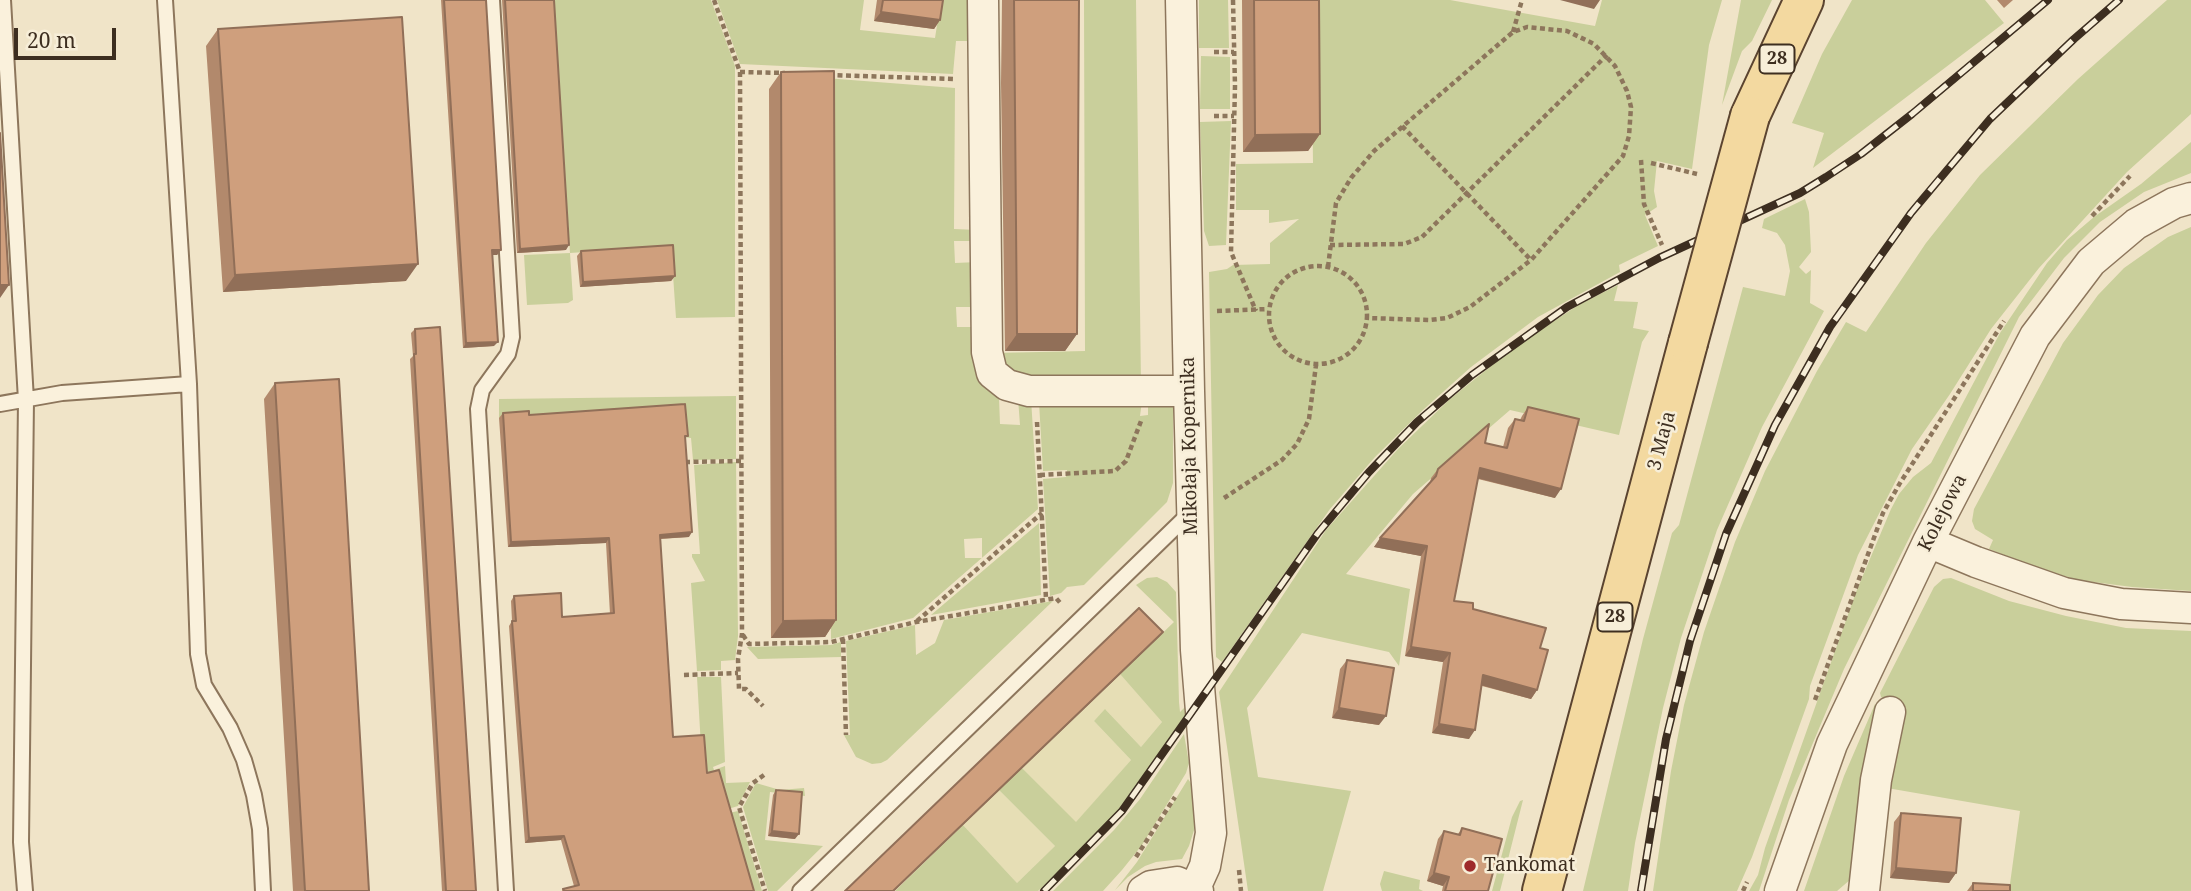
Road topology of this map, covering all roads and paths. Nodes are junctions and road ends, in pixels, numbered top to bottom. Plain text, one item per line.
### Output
1 (3, 0) edge
2 (165, 0) edge
3 (492, 0) edge
4 (714, 0) edge
5 (983, 0) edge
6 (1181, 0) edge
7 (1233, 0) edge
8 (1522, 0) edge
9 (1804, 0) edge
10 (1513, 32) junction
11 (1212, 52) dead end
12 (1234, 52) junction
13 (1606, 55) junction
14 (740, 72) junction
15 (793, 74) edge
16 (820, 74) edge
17 (955, 79) dead end
18 (1402, 126) junction
19 (1641, 160) dead end
20 (1651, 163) dead end
21 (1697, 174) dead end
22 (1465, 194) junction
23 (2191, 198) edge
24 (1330, 245) junction
25 (1662, 245) dead end
26 (1531, 260) junction
27 (1328, 267) junction
28 (1268, 309) junction
29 (1207, 311) dead end
30 (1256, 311) junction
31 (1367, 318) junction
32 (1316, 365) junction
33 (189, 384) junction
34 (1146, 390) junction
35 (1036, 391) junction
36 (1189, 391) junction
37 (26, 400) junction
38 (0, 404) edge
39 (743, 461) junction
40 (685, 463) edge
41 (1040, 475) junction
42 (1205, 505) junction
43 (1042, 513) junction
44 (1928, 542) junction
45 (1056, 598) dead end
46 (1046, 599) junction
47 (2191, 608) edge
48 (916, 622) junction
49 (742, 634) junction
50 (843, 639) junction
51 (738, 673) junction
52 (684, 674) dead end
53 (763, 706) dead end
54 (1889, 712) dead end
55 (846, 735) dead end
56 (1207, 771) junction
57 (764, 775) dead end
58 (740, 807) junction
59 (730, 811) edge
60 (1130, 864) dead end
61 (1196, 889) edge
62 (25, 891) edge
63 (264, 891) edge
64 (506, 891) edge
65 (765, 891) edge
66 (800, 891) edge
67 (1143, 891) edge
68 (1542, 891) edge
69 (1780, 891) edge
70 (1864, 891) edge

1 - 37 lane
2 - 33 lane
3 - 64 lane
4 - 14 path
5 - 35 street
6 - 36 street, Mikołaja Kopernika
7 - 12 path
8 - 10 path
9 - 68 main road, 3 Maja / 28, bridge
10 - 13 path
10 - 18 path
11 - 12 path
12 - 30 path
13 - 22 path
13 - 26 path
14 - 15 path
14 - 39 path
16 - 17 path
18 - 22 path
18 - 24 path
19 - 25 path
20 - 21 path
22 - 24 path
22 - 26 path
23 - 44 street, Kolejowa
24 - 27 path
26 - 31 path
27 - 28 path
27 - 31 path
28 - 30 path
28 - 32 path
29 - 30 path
31 - 32 path
32 - 42 path
33 - 37 lane
33 - 63 lane
34 - 35 street
34 - 36 street
34 - 41 path
35 - 41 path
36 - 42 street, Mikołaja Kopernika
37 - 38 lane
37 - 62 lane
39 - 40 path
39 - 49 path
41 - 43 path
42 - 56 street, Mikołaja Kopernika
42 - 66 lane
43 - 46 path
43 - 48 path
44 - 47 street
44 - 69 street, Kolejowa
45 - 46 path
46 - 48 path
48 - 50 path
49 - 50 path
49 - 51 path
50 - 55 path
51 - 52 path
51 - 53 path
54 - 70 street
56 - 60 path
56 - 61 street, Mikołaja Kopernika
57 - 58 path
58 - 59 path
58 - 65 path
61 - 67 street, Mikołaja Kopernika

